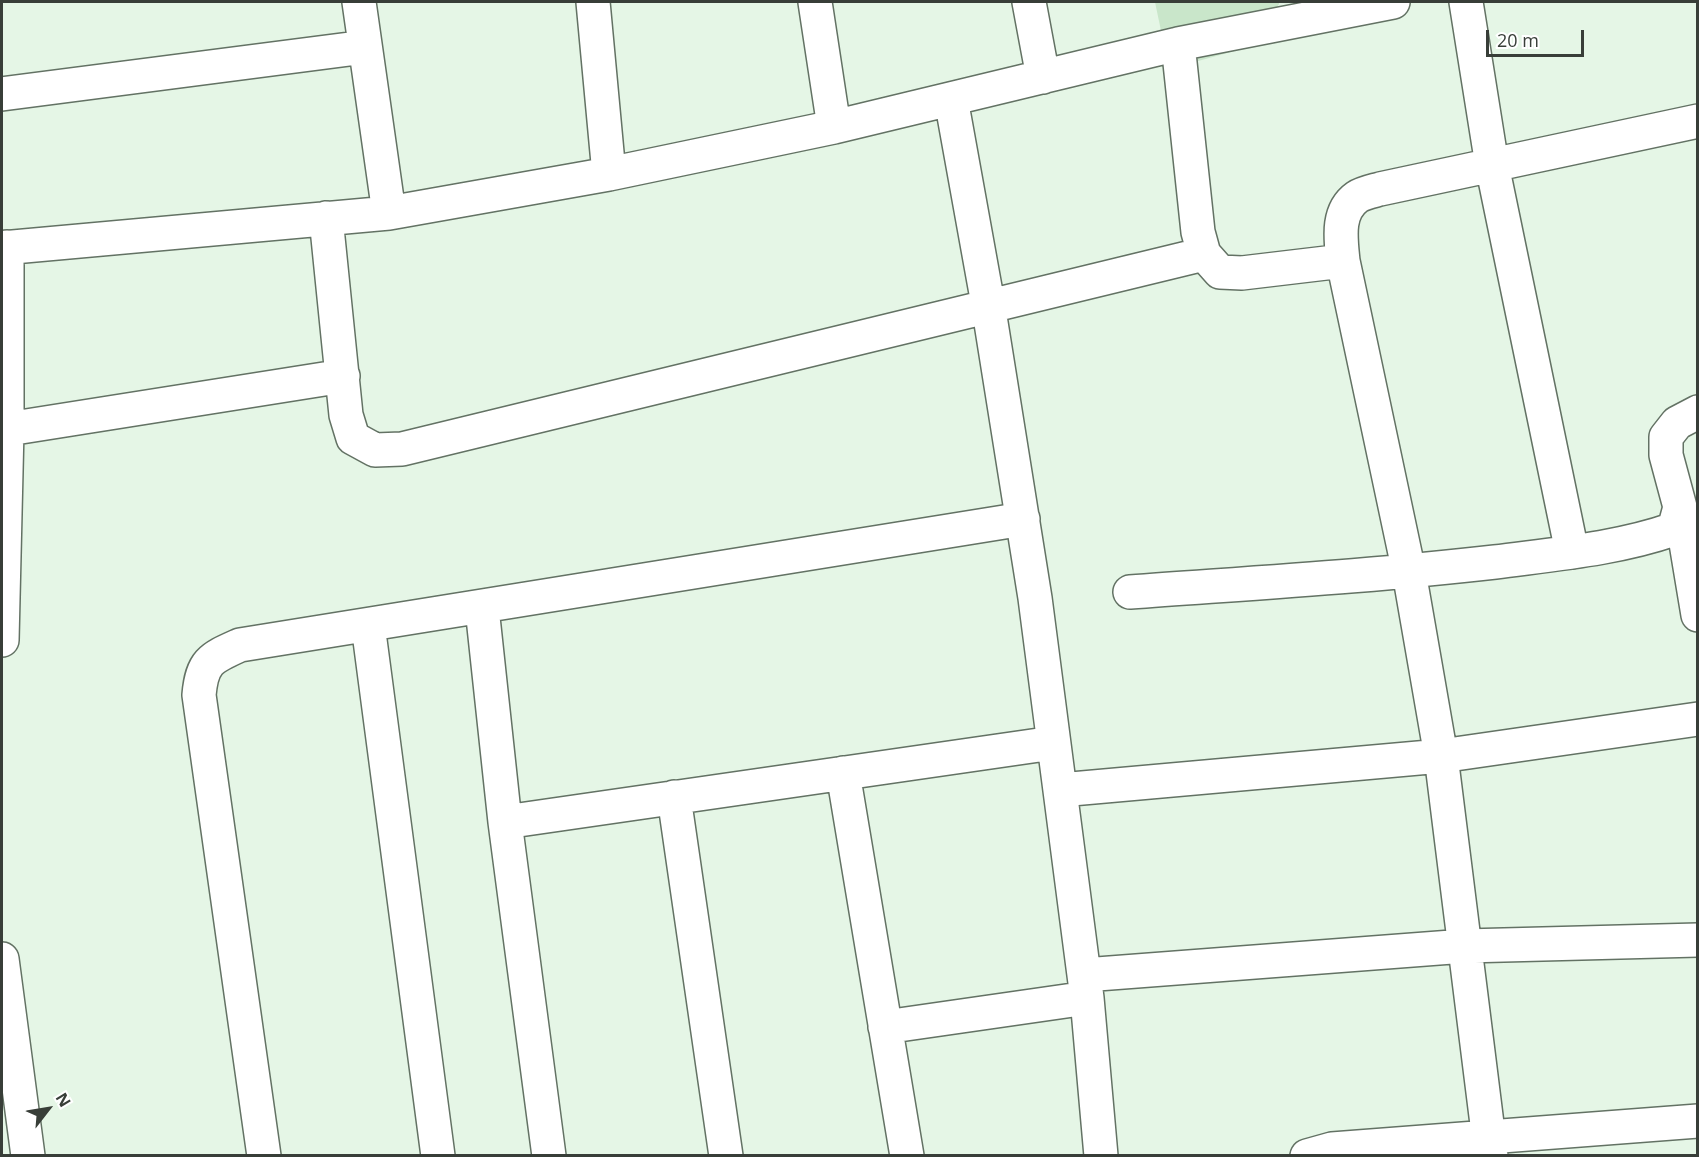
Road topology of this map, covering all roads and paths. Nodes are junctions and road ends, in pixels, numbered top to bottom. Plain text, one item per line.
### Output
1 (359, 2) edge
2 (593, 2) edge
3 (815, 2) edge
4 (1029, 2) edge
5 (1393, 2) edge
6 (1466, 2) edge
7 (1255, 15) edge
8 (1178, 44) junction
9 (365, 47) junction
10 (1043, 77) junction
11 (2, 93) edge
12 (951, 99) junction
13 (1698, 121) edge
14 (834, 127) junction
15 (1492, 165) junction
16 (609, 174) junction
17 (389, 213) junction
18 (326, 218) junction
19 (4, 247) edge
20 (1204, 254) junction
21 (1343, 261) junction
22 (988, 304) junction
23 (343, 376) junction
24 (1698, 412) edge
25 (4, 430) edge
26 (1687, 514) edge
27 (1023, 519) junction
28 (1572, 552) junction
29 (1409, 572) junction
30 (1130, 591) dead end
31 (482, 608) junction
32 (1698, 615) edge
33 (368, 626) junction
34 (2, 640) edge
35 (1698, 719) edge
36 (1053, 743) junction
37 (1441, 756) junction
38 (843, 773) junction
39 (1060, 790) junction
40 (674, 797) junction
41 (505, 822) junction
42 (1698, 940) edge
43 (1466, 946) junction
44 (2, 959) edge
45 (1086, 986) junction
46 (885, 1027) junction
47 (1698, 1121) edge
48 (1490, 1146) edge
49 (28, 1155) edge
50 (264, 1155) edge
51 (438, 1155) edge
52 (549, 1155) edge
53 (726, 1155) edge
54 (907, 1155) edge
55 (1101, 1155) edge
56 (1307, 1155) edge

1 - 9 street
2 - 16 street
3 - 14 street
4 - 10 street
5 - 7 street
6 - 15 street
7 - 8 street
8 - 10 street
8 - 20 street
9 - 11 street
9 - 17 street
10 - 12 street
12 - 14 street
12 - 22 street
13 - 15 street
14 - 16 street
15 - 21 street
15 - 28 street
16 - 17 street
17 - 18 street
18 - 19 street
18 - 23 street
19 - 25 street
20 - 21 street
20 - 22 street
21 - 29 street
22 - 23 street
22 - 27 street
23 - 25 street
24 - 26 street
25 - 34 street
26 - 28 street
26 - 32 street
27 - 31 street
27 - 36 street
28 - 29 street
29 - 30 street
29 - 37 street
31 - 33 street
31 - 41 street
33 - 50 street
33 - 51 street
35 - 37 street
36 - 38 street
36 - 39 street
37 - 39 street
37 - 43 street
38 - 40 street
38 - 46 street
39 - 45 street
40 - 41 street
40 - 53 street
41 - 52 street
42 - 43 street
43 - 45 street
43 - 48 street
44 - 49 street
45 - 46 street
45 - 55 street
46 - 54 street
47 - 48 street
48 - 56 street

